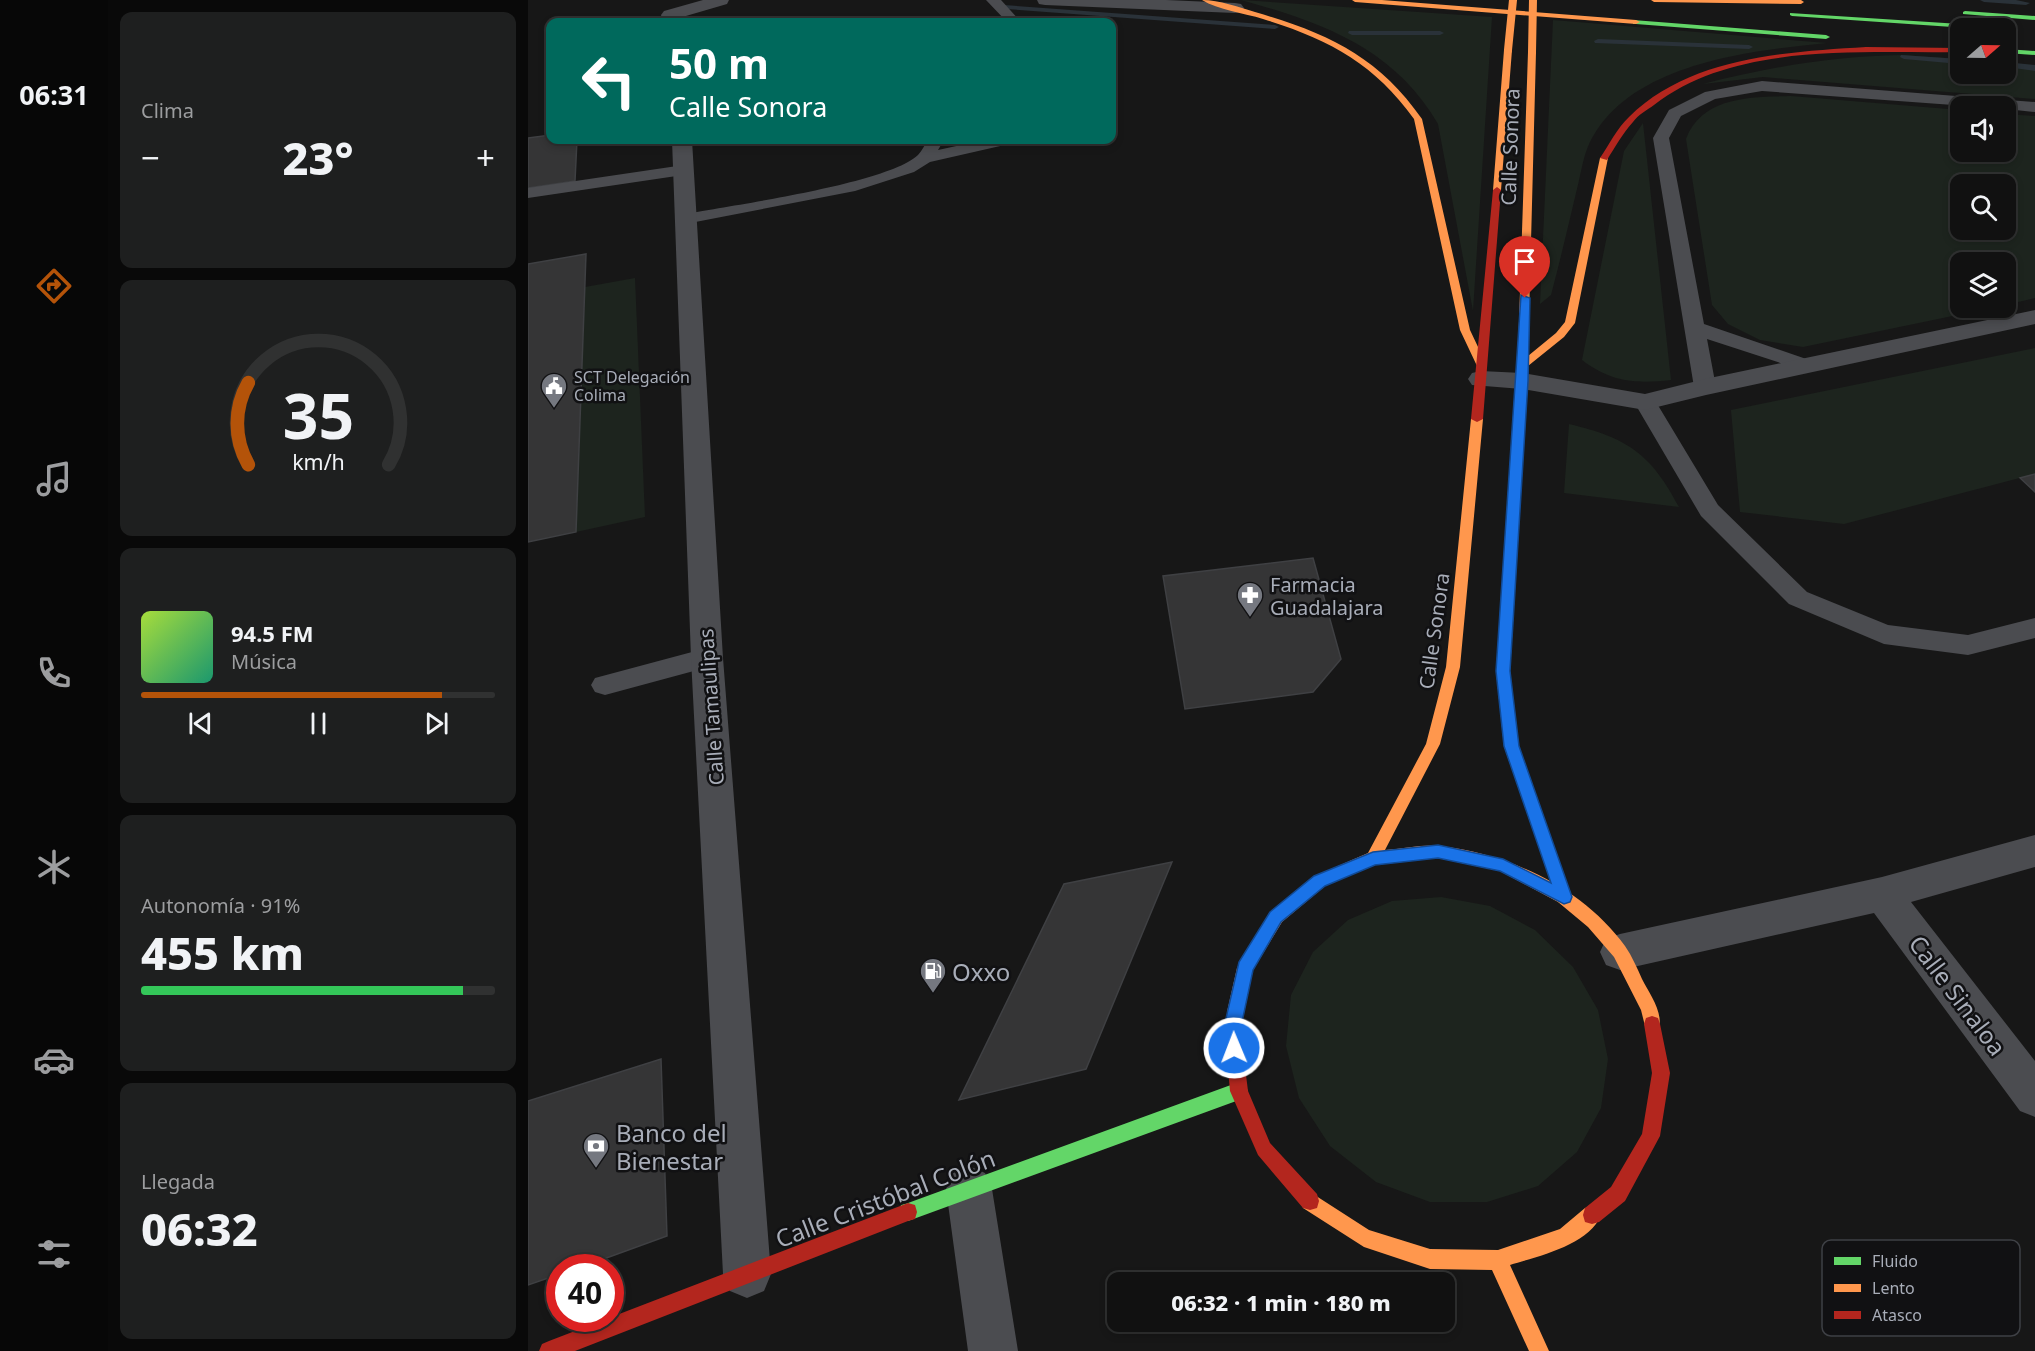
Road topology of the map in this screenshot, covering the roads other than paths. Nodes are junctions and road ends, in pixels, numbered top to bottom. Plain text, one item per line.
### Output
1 (721, 0) edge
2 (993, 0) edge
3 (1045, 0) edge
4 (1205, 0) edge
5 (1355, 0) edge
6 (1513, 0) edge
7 (1533, 0) edge
8 (1654, 0) edge
9 (1796, 1) edge
10 (1636, 2) dead end
11 (1235, 8) junction
12 (671, 18) edge
13 (1010, 18) edge
14 (2035, 18) edge
15 (1950, 25) edge
16 (2016, 31) edge
17 (2035, 32) edge
18 (1950, 48) edge
19 (1950, 49) edge
20 (2016, 52) edge
21 (2035, 53) edge
22 (2035, 107) edge
23 (933, 144) edge
24 (986, 144) edge
25 (683, 155) edge
26 (923, 159) junction
27 (528, 194) edge
28 (685, 219) junction
29 (2035, 317) edge
30 (1695, 328) junction
31 (1808, 366) junction
32 (1482, 372) junction
33 (1523, 373) junction
34 (1705, 387) junction
35 (1645, 402) junction
36 (2035, 628) edge
37 (707, 658) junction
38 (605, 685) dead end
39 (2035, 851) edge
40 (1373, 858) junction
41 (1882, 894) junction
42 (1564, 897) junction
43 (1620, 952) junction
44 (1239, 1091) junction
45 (2035, 1096) edge
46 (969, 1189) junction
47 (1498, 1260) junction
48 (747, 1274) junction
49 (549, 1351) edge
50 (993, 1351) edge
51 (1539, 1351) edge

1 - 12 street
2 - 13 lane
3 - 11 street
4 - 11 main road
5 - 18 main road
6 - 32 main road, Calle Sonora, bridge
7 - 33 main road, Calle Sonora, bridge
8 - 9 main road
9 - 14 main road
10 - 15 main road
11 - 32 main road
16 - 17 main road
19 - 33 main road
20 - 21 main road
22 - 30 lane
23 - 26 lane
24 - 26 lane
25 - 27 lane
25 - 28 street, Calle Tamaulipas
26 - 28 lane
28 - 37 street, Calle Tamaulipas
29 - 31 street
30 - 31 lane
30 - 34 lane
31 - 34 street
32 - 33 street
32 - 40 main road, Calle Sonora
33 - 35 street
33 - 42 main road, Calle Sonora
34 - 35 street
35 - 36 lane
37 - 38 lane
37 - 48 street, Calle Tamaulipas
39 - 41 street
40 - 42 main road
40 - 44 main road
41 - 43 street
41 - 45 street, Calle Sinaloa
42 - 43 main road
43 - 47 main road
44 - 46 main road, Calle Cristóbal Colón
44 - 47 main road
46 - 48 main road, Calle Cristóbal Colón
46 - 50 street
47 - 51 main road
48 - 49 main road, Calle Cristóbal Colón

